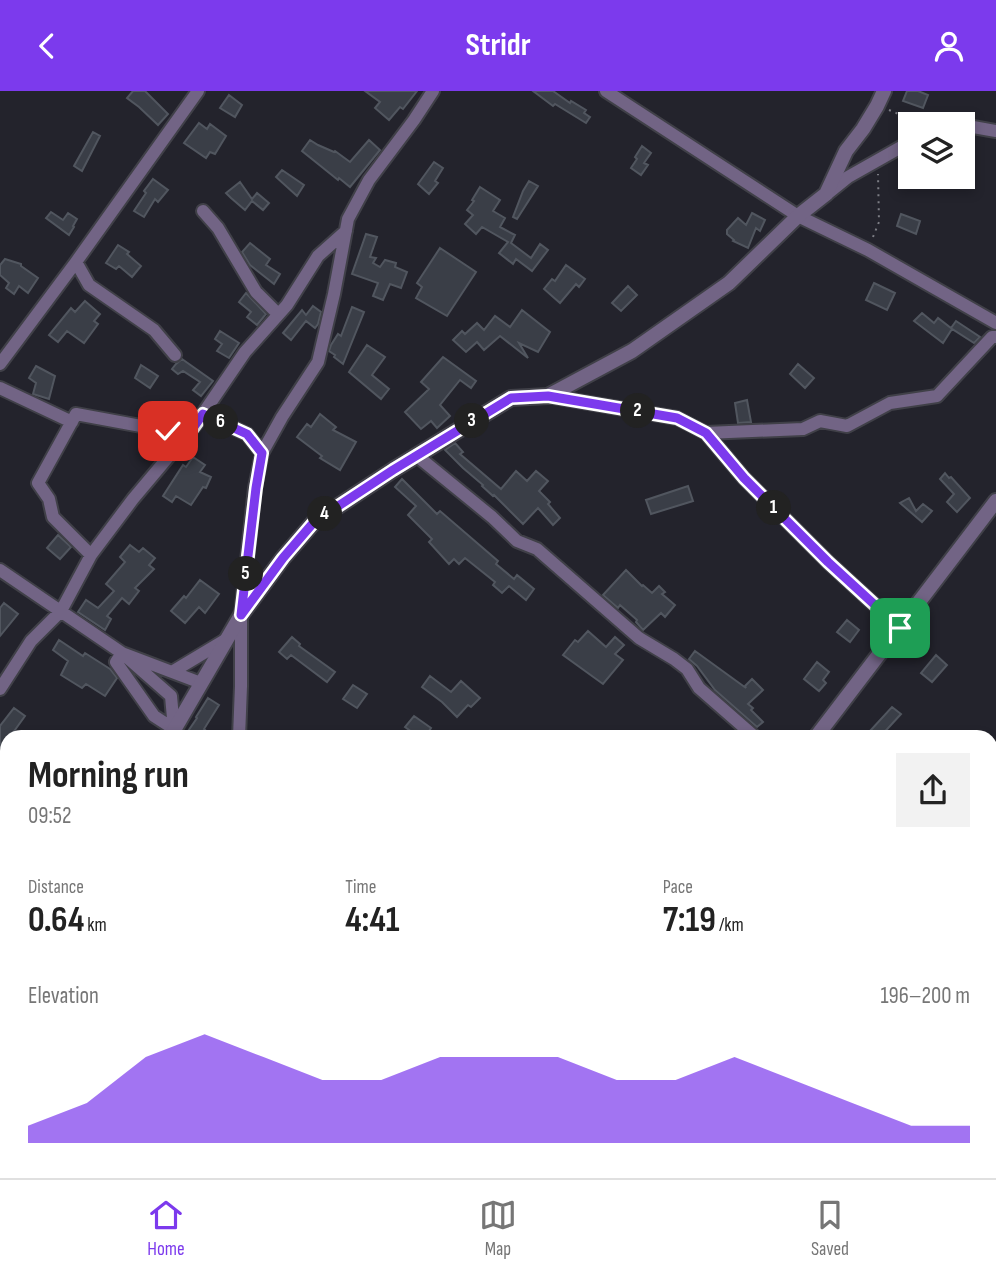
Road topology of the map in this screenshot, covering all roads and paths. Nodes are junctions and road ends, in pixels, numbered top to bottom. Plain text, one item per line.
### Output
1 (198, 91) edge
2 (433, 91) edge
3 (606, 91) edge
4 (884, 91) edge
5 (877, 106) junction
6 (898, 114) edge
7 (975, 127) edge
8 (996, 131) edge
9 (898, 149) edge
10 (878, 160) junction
11 (826, 194) junction
12 (203, 211) dead end
13 (798, 216) junction
14 (346, 231) junction
15 (868, 250) junction
16 (76, 262) junction
17 (278, 314) junction
18 (996, 323) edge
19 (996, 337) edge
20 (175, 355) dead end
21 (0, 364) edge
22 (0, 388) edge
23 (548, 396) junction
24 (203, 414) junction
25 (72, 422) junction
26 (191, 431) junction
27 (274, 431) junction
28 (706, 433) junction
29 (247, 434) junction
30 (262, 453) junction
31 (416, 455) junction
32 (996, 502) edge
33 (91, 555) junction
34 (0, 570) edge
35 (61, 611) junction
36 (241, 615) junction
37 (900, 628) junction
38 (228, 639) junction
39 (122, 653) junction
40 (172, 672) junction
41 (201, 684) junction
42 (0, 689) edge
43 (169, 730) edge
44 (172, 730) edge
45 (174, 730) edge
46 (239, 730) edge
47 (747, 730) edge
48 (821, 730) edge

1 - 16 street
2 - 14 street
3 - 13 street
4 - 5 street
5 - 6 path
5 - 11 street
7 - 8 street
9 - 10 street
10 - 11 street
10 - 15 path
11 - 13 street
12 - 17 street
13 - 15 street
13 - 23 street
14 - 17 street
14 - 27 street
15 - 18 street
16 - 20 street
16 - 21 street
17 - 24 street
19 - 28 street
22 - 25 street
23 - 28 street
23 - 31 street
24 - 26 street
24 - 29 street
25 - 26 street
25 - 33 street
26 - 33 street
27 - 29 street
27 - 30 street
28 - 37 street
29 - 30 street
30 - 36 street
31 - 36 street
31 - 47 street
32 - 37 street
33 - 35 street
34 - 35 street
35 - 39 street
35 - 42 street
36 - 38 street
36 - 46 street
37 - 48 street
38 - 40 street
38 - 41 street
39 - 40 street
39 - 43 street
39 - 44 street
40 - 41 street
41 - 45 street

